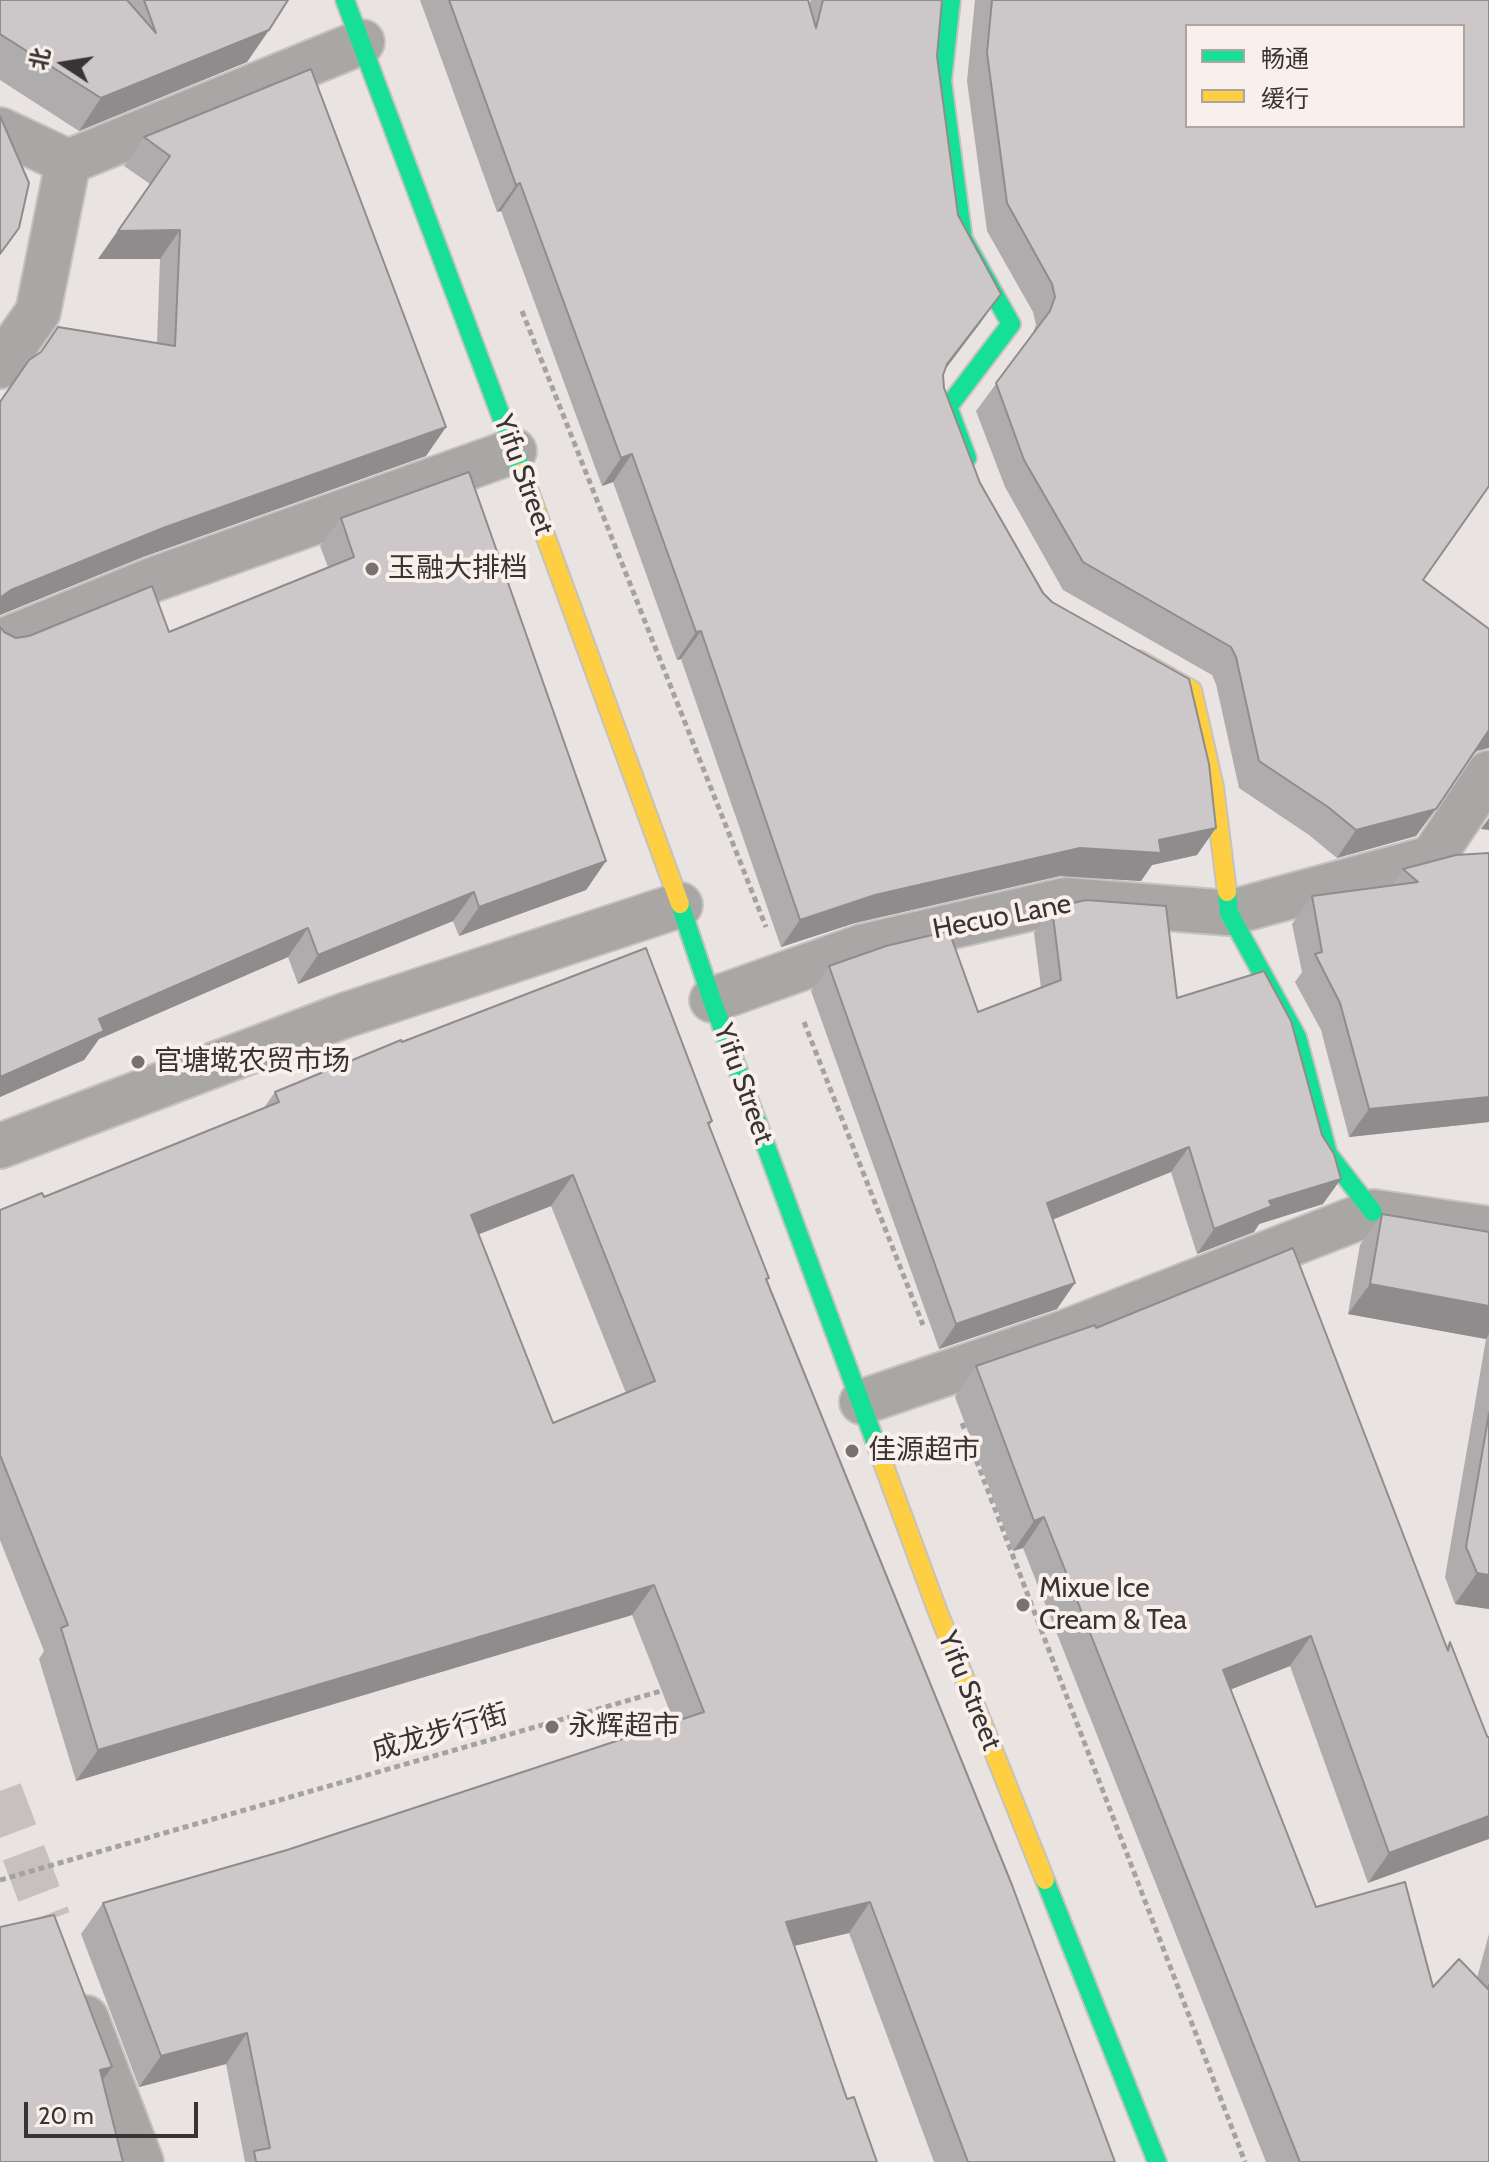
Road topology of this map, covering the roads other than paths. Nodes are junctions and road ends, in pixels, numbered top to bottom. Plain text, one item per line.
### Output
1 (345, 0) edge
2 (951, 0) edge
3 (362, 42) junction
4 (0, 130) edge
5 (68, 162) junction
6 (0, 366) edge
7 (514, 451) junction
8 (972, 472) edge
9 (0, 642) edge
10 (1125, 653) edge
11 (1489, 773) edge
12 (1475, 855) edge
13 (1432, 858) junction
14 (680, 905) junction
15 (1229, 913) junction
16 (712, 1000) junction
17 (0, 1146) edge
18 (1373, 1212) junction
19 (1489, 1229) edge
20 (1287, 1245) junction
21 (1304, 1289) edge
22 (862, 1402) junction
23 (70, 1977) edge
24 (141, 2162) edge
25 (1157, 2162) edge

1 - 3 main road, Yifu Street
2 - 8 main road
3 - 5 street
3 - 7 main road, Yifu Street
4 - 5 street
5 - 6 street
7 - 9 street
7 - 14 main road, Yifu Street
10 - 15 main road
11 - 13 street
12 - 13 street, Hecuo Lane
13 - 15 street, Hecuo Lane
14 - 16 main road, Yifu Street
14 - 17 street
15 - 16 street, Hecuo Lane
15 - 18 main road
16 - 22 main road, Yifu Street
18 - 19 street
18 - 20 street
20 - 21 street
20 - 22 street
22 - 25 main road, Yifu Street
23 - 24 street

